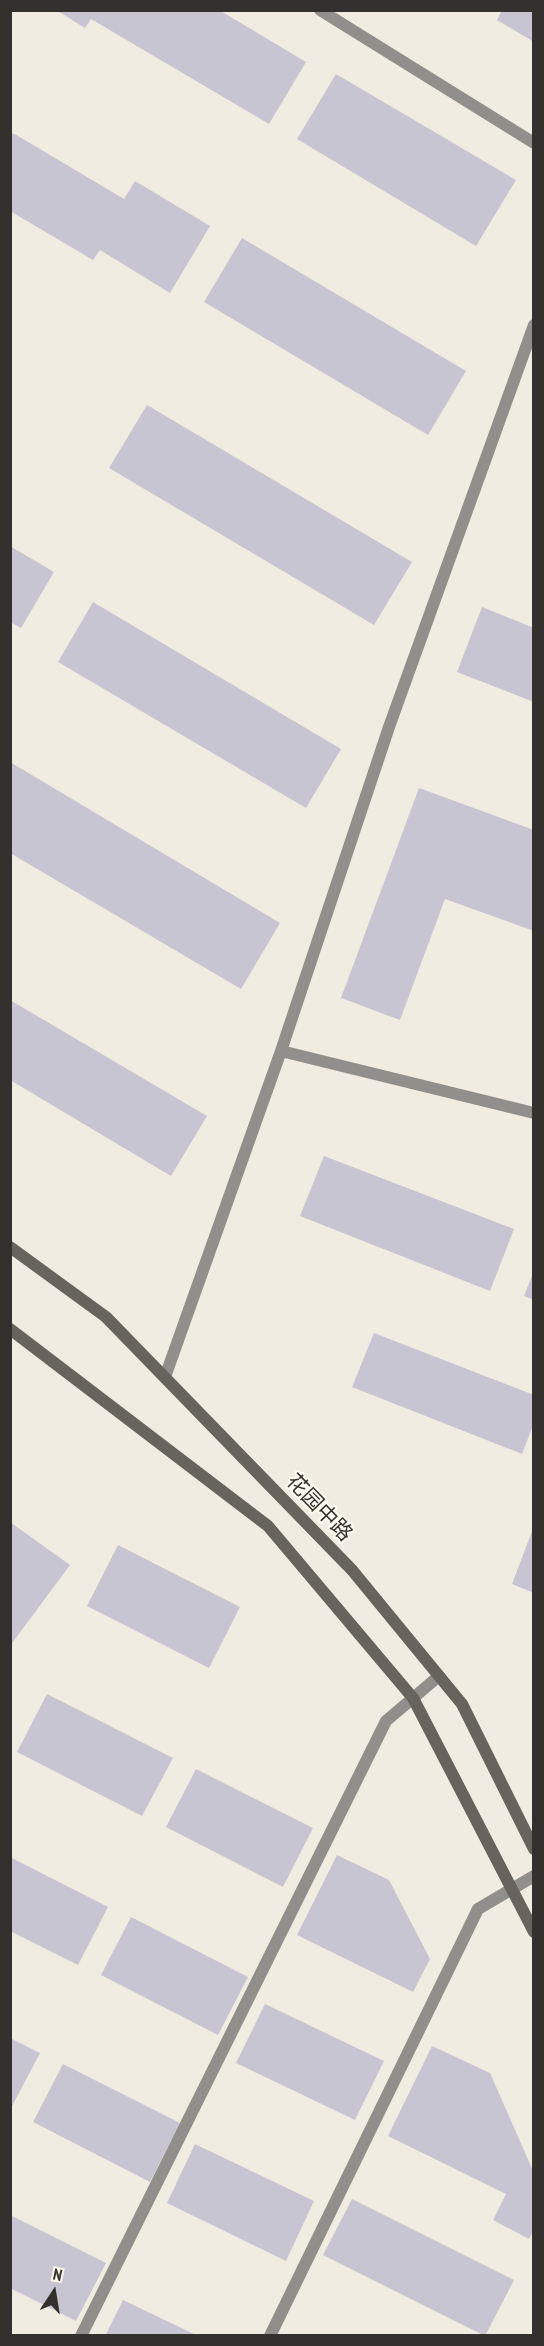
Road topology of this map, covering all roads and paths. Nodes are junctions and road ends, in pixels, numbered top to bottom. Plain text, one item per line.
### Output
1 (320, 10) edge
2 (534, 143) edge
3 (534, 325) edge
4 (281, 1051) junction
5 (534, 1113) edge
6 (10, 1247) edge
7 (10, 1329) edge
8 (165, 1377) junction
9 (439, 1676) junction
10 (413, 1698) junction
11 (534, 1849) edge
12 (534, 1876) edge
13 (512, 1889) junction
14 (534, 1932) edge
15 (81, 2336) edge
16 (270, 2336) edge

1 - 2 street
3 - 4 street
4 - 5 street
4 - 8 street
6 - 8 main road, 花园中路
7 - 10 main road
8 - 9 main road, 花园中路
9 - 10 street
9 - 11 main road, 花园中路
10 - 13 main road
10 - 15 street
12 - 13 street
13 - 14 main road
13 - 16 street

